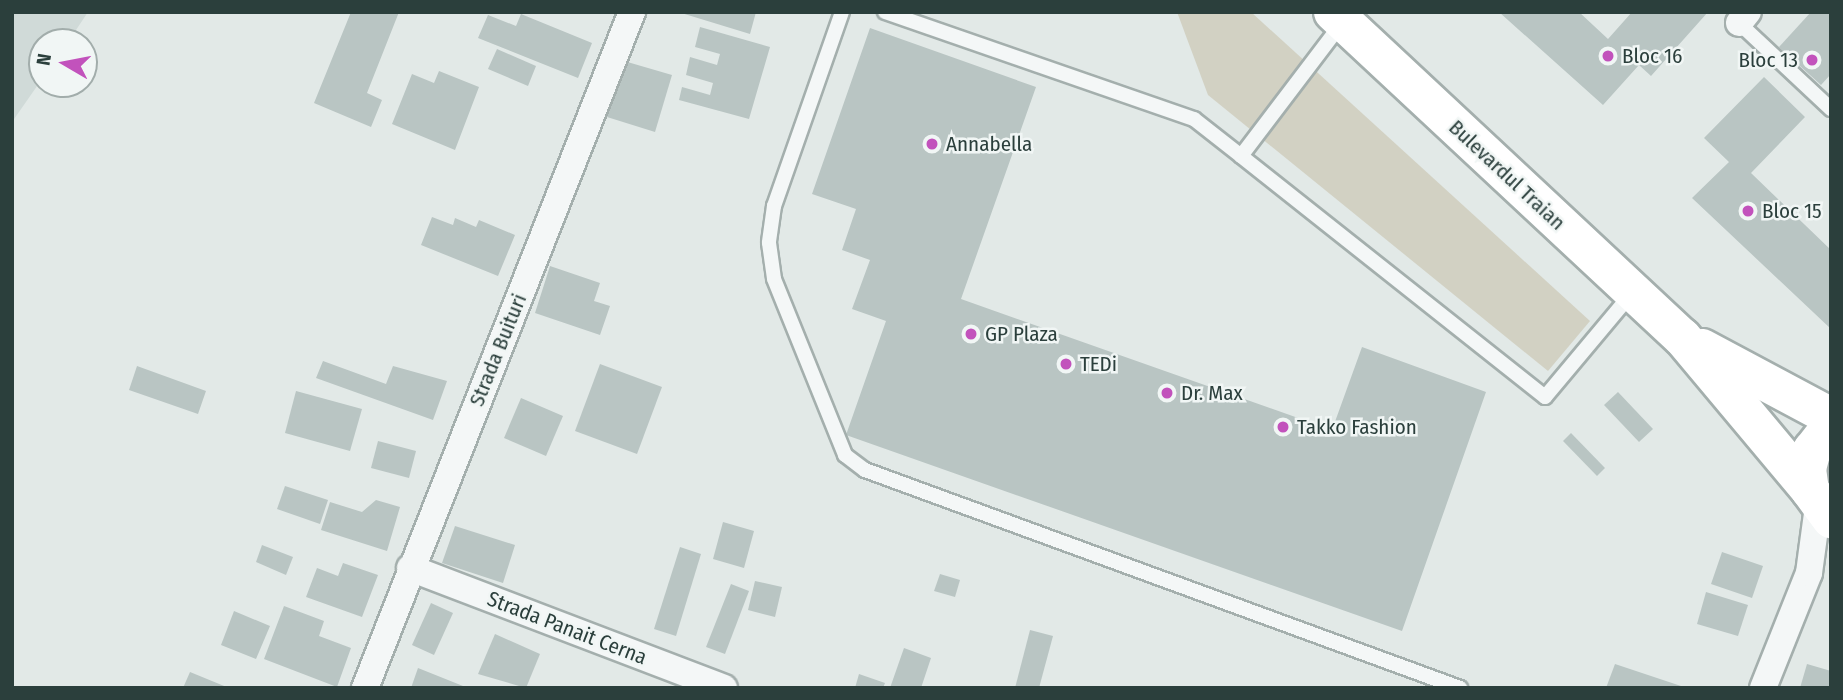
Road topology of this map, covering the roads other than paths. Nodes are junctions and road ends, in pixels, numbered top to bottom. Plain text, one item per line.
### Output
1 (632, 12) edge
2 (842, 12) edge
3 (885, 12) edge
4 (1338, 17) edge
5 (1743, 18) edge
6 (1831, 109) edge
7 (1241, 156) junction
8 (1632, 292) junction
9 (1682, 337) junction
10 (1831, 417) edge
11 (1831, 426) edge
12 (1820, 505) edge
13 (1831, 546) edge
14 (410, 568) junction
15 (1809, 573) junction
16 (365, 688) edge
17 (724, 688) edge
18 (1460, 688) edge
19 (1763, 688) edge

1 - 14 street, Strada Buituri
2 - 18 lane
3 - 7 lane
4 - 7 lane
4 - 8 main road, Bulevardul Traian
5 - 6 lane
7 - 8 lane
8 - 9 main road, Bulevardul Traian
9 - 10 main road, Bulevardul Traian
9 - 12 main road, Bulevardul Traian
11 - 12 main road
12 - 15 street
13 - 15 street
14 - 16 street, Strada Buituri
14 - 17 street, Strada Panait Cerna
15 - 19 street

